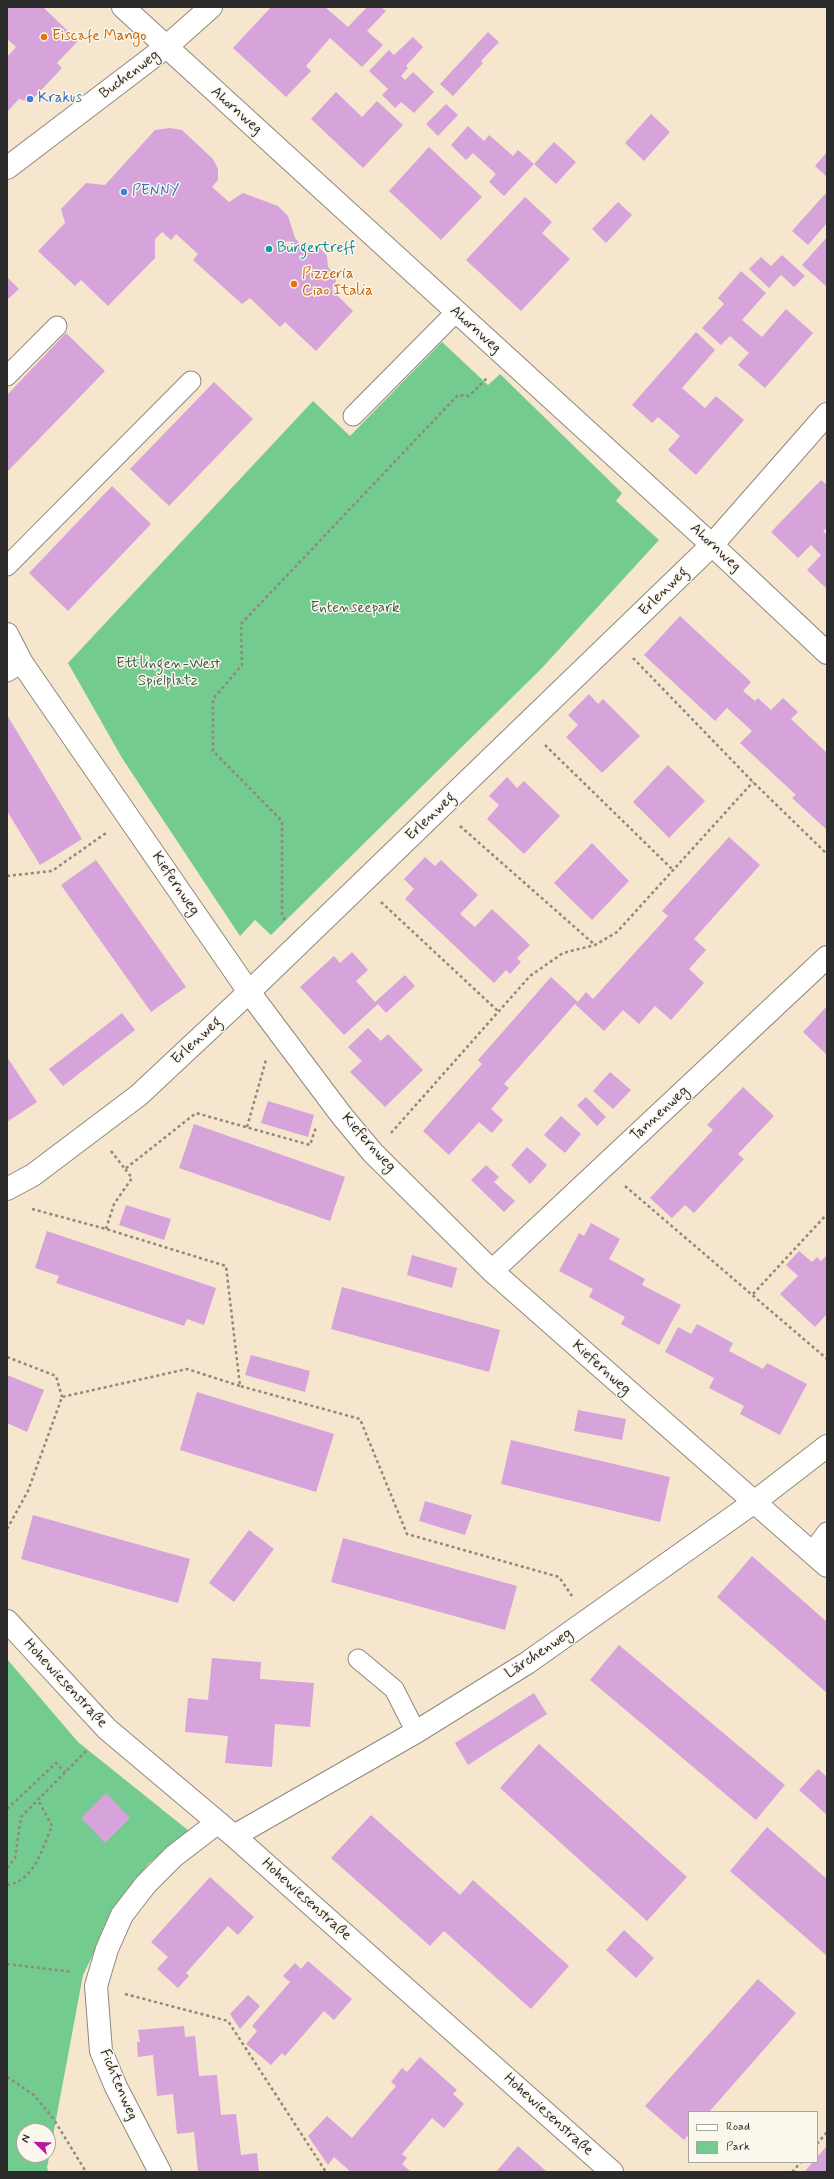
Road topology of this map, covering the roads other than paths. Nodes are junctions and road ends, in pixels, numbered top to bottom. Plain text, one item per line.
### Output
1 (123, 7) edge
2 (211, 7) edge
3 (166, 47) junction
4 (7, 168) edge
5 (456, 312) junction
6 (57, 326) dead end
7 (7, 376) edge
8 (191, 381) dead end
9 (827, 414) edge
10 (352, 416) dead end
11 (712, 545) junction
12 (7, 566) edge
13 (7, 634) edge
14 (827, 653) edge
15 (15, 667) edge
16 (827, 957) edge
17 (249, 992) junction
18 (10, 1187) edge
19 (492, 1271) junction
20 (827, 1446) edge
21 (753, 1503) junction
22 (827, 1532) edge
23 (819, 1559) edge
24 (8, 1623) edge
25 (358, 1659) dead end
26 (416, 1732) junction
27 (217, 1822) junction
28 (234, 1836) junction
29 (160, 2172) edge
30 (612, 2172) edge

1 - 3 street, Ahornweg
2 - 3 street, Buchenweg
3 - 4 street, Buchenweg
3 - 5 street, Ahornweg
5 - 10 lane
5 - 11 street, Ahornweg
6 - 7 lane
8 - 12 lane
9 - 11 street, Erlenweg
11 - 14 street, Ahornweg
11 - 17 street, Erlenweg
13 - 15 street, Kiefernweg
15 - 17 street, Kiefernweg
16 - 19 street, Tannenweg
17 - 18 street, Erlenweg
17 - 19 street, Kiefernweg
19 - 21 street, Kiefernweg
20 - 21 street, Lärchenweg
21 - 23 street, Kiefernweg
21 - 26 street, Lärchenweg
22 - 23 lane
24 - 27 street, Hohewiesenstraße
25 - 26 lane
26 - 28 street, Lärchenweg
27 - 28 street, Hohewiesenstraße
27 - 29 street, Fichtenweg
28 - 30 street, Hohewiesenstraße

